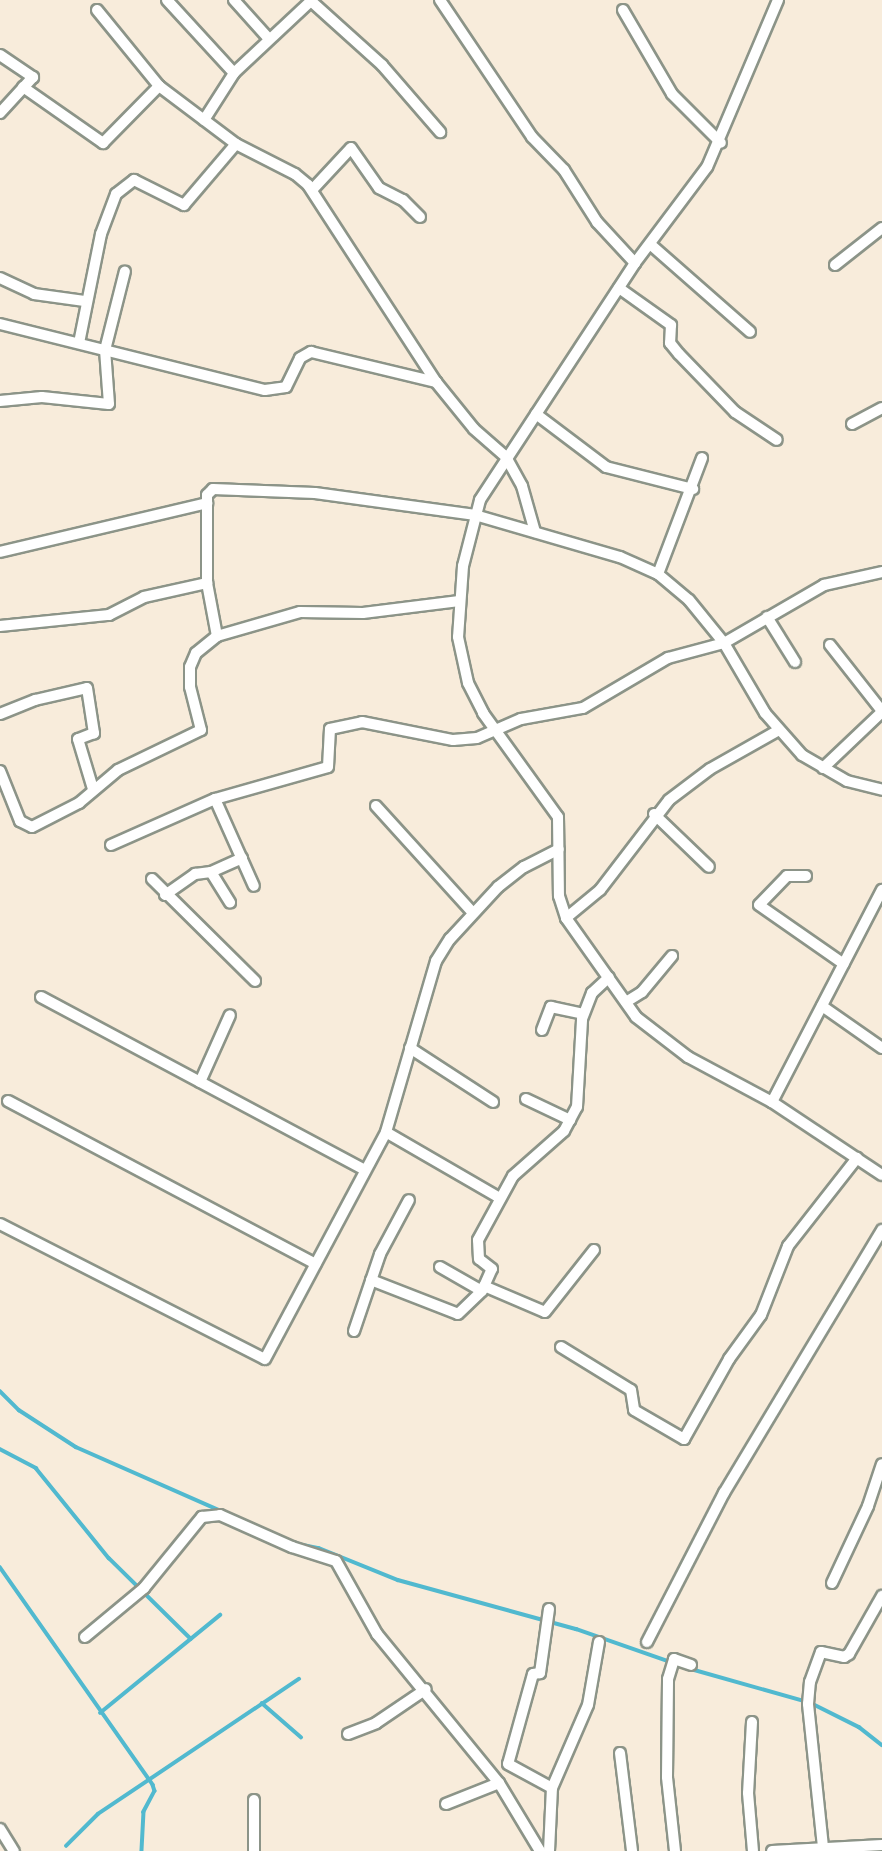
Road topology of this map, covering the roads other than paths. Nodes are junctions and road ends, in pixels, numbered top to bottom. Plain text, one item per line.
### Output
1 (167, 0) edge
2 (234, 0) edge
3 (440, 0) edge
4 (778, 0) edge
5 (312, 1) edge
6 (97, 10) dead end
7 (623, 10) dead end
8 (269, 39) junction
9 (0, 55) edge
10 (234, 74) junction
11 (159, 86) junction
12 (23, 87) junction
13 (0, 113) edge
14 (204, 120) junction
15 (440, 132) dead end
16 (721, 143) junction
17 (236, 144) junction
18 (312, 190) junction
19 (420, 217) dead end
20 (882, 228) edge
21 (650, 244) junction
22 (635, 263) junction
23 (835, 265) dead end
24 (125, 271) dead end
25 (0, 278) edge
26 (619, 289) junction
27 (85, 301) junction
28 (0, 324) edge
29 (750, 332) dead end
30 (79, 343) junction
31 (105, 350) junction
32 (436, 382) junction
33 (0, 401) edge
34 (882, 408) edge
35 (536, 414) junction
36 (852, 424) dead end
37 (777, 440) dead end
38 (506, 457) junction
39 (702, 458) dead end
40 (693, 489) junction
41 (207, 503) junction
42 (475, 515) junction
43 (535, 532) junction
44 (0, 552) edge
45 (882, 572) edge
46 (658, 573) junction
47 (207, 583) junction
48 (459, 601) junction
49 (767, 617) junction
50 (0, 626) edge
51 (217, 636) junction
52 (724, 643) junction
53 (830, 645) dead end
54 (795, 662) dead end
55 (882, 711) edge
56 (0, 714) edge
57 (779, 730) junction
58 (497, 731) junction
59 (823, 768) junction
60 (0, 771) edge
61 (93, 789) junction
62 (882, 790) edge
63 (215, 799) junction
64 (376, 806) dead end
65 (654, 814) junction
66 (111, 845) dead end
67 (559, 849) junction
68 (242, 858) junction
69 (709, 867) dead end
70 (211, 872) junction
71 (806, 876) dead end
72 (152, 879) dead end
73 (254, 887) dead end
74 (882, 890) edge
75 (165, 895) junction
76 (230, 903) dead end
77 (473, 913) junction
78 (566, 918) junction
79 (672, 956) dead end
80 (844, 964) junction
81 (609, 977) junction
82 (255, 981) dead end
83 (41, 997) dead end
84 (626, 1002) junction
85 (822, 1006) junction
86 (583, 1014) junction
87 (230, 1015) dead end
88 (542, 1030) dead end
89 (410, 1048) junction
90 (882, 1048) edge
91 (200, 1082) junction
92 (526, 1099) dead end
93 (8, 1101) dead end
94 (493, 1102) dead end
95 (772, 1102) junction
96 (570, 1120) junction
97 (386, 1132) junction
98 (858, 1158) junction
99 (365, 1170) junction
100 (882, 1175) edge
101 (498, 1197) junction
102 (409, 1200) dead end
103 (0, 1224) edge
104 (882, 1230) edge
105 (594, 1250) dead end
106 (316, 1264) junction
107 (440, 1266) dead end
108 (372, 1280) junction
109 (483, 1289) junction
110 (354, 1331) dead end
111 (561, 1346) dead end
112 (882, 1464) edge
113 (832, 1583) dead end
114 (882, 1596) edge
115 (547, 1616) dead end
116 (85, 1637) dead end
117 (599, 1642) dead end
118 (647, 1642) dead end
119 (691, 1665) dead end
120 (426, 1689) junction
121 (752, 1721) dead end
122 (348, 1734) dead end
123 (620, 1753) dead end
124 (499, 1783) junction
125 (552, 1788) junction
126 (254, 1800) dead end
127 (446, 1804) dead end
128 (0, 1829) edge
129 (882, 1845) edge
130 (823, 1847) junction
131 (14, 1851) edge
132 (254, 1851) edge
133 (540, 1851) edge
134 (549, 1851) edge
135 (632, 1851) edge
136 (675, 1851) edge
137 (753, 1851) edge
138 (772, 1851) edge
139 (784, 1851) edge

1 - 10 street
2 - 8 street
3 - 22 street
4 - 16 street
5 - 8 street
5 - 15 street
6 - 11 street
7 - 16 street
8 - 10 street
9 - 12 street
10 - 14 street
11 - 12 street
11 - 14 street
12 - 13 street
14 - 17 street
16 - 21 street
17 - 18 street
17 - 27 street
18 - 19 street
18 - 32 street
20 - 23 street
21 - 22 street
21 - 29 street
22 - 26 street
24 - 31 street
25 - 27 street
26 - 35 street
26 - 37 street
27 - 30 street
28 - 30 street
30 - 31 street
31 - 32 street
31 - 33 street
32 - 38 street
34 - 36 street
35 - 38 street
35 - 40 street
38 - 42 street
38 - 43 street
39 - 40 street
40 - 46 street
41 - 42 street
41 - 44 street
41 - 47 street
42 - 43 street
42 - 48 street
43 - 46 street
45 - 49 street
46 - 52 street
47 - 50 street
47 - 51 street
48 - 51 street
48 - 58 street
49 - 52 street
49 - 54 street
51 - 61 street
52 - 57 street
52 - 58 street
53 - 55 street
55 - 59 street
56 - 61 street
57 - 59 street
57 - 65 street
58 - 63 street
58 - 67 street
59 - 62 street
60 - 61 street
63 - 66 street
63 - 68 street
64 - 77 street
65 - 69 street
65 - 78 street
67 - 77 street
67 - 78 street
68 - 70 street
68 - 73 street
70 - 75 street
70 - 76 street
71 - 80 street
72 - 75 street
74 - 80 street
75 - 82 street
77 - 89 street
78 - 81 street
79 - 84 street
80 - 85 street
81 - 84 street
81 - 86 street
83 - 91 street
84 - 95 street
85 - 90 street
85 - 95 street
86 - 88 street
86 - 96 street
87 - 91 street
89 - 94 street
89 - 97 street
91 - 99 street
92 - 96 street
93 - 106 street
95 - 98 street
96 - 101 street
97 - 99 street
97 - 101 street
98 - 100 street
98 - 111 street
99 - 106 street
101 - 109 street
102 - 108 street
103 - 106 street
104 - 118 street
105 - 109 street
107 - 109 street
108 - 109 street
108 - 110 street
112 - 113 street
114 - 130 street
115 - 125 street
116 - 120 street
117 - 125 street
119 - 136 street
120 - 122 street
120 - 124 street
121 - 137 street
123 - 135 street
124 - 127 street
124 - 133 street
125 - 134 street
126 - 132 street
128 - 131 street
129 - 130 street
130 - 139 street
138 - 139 street

